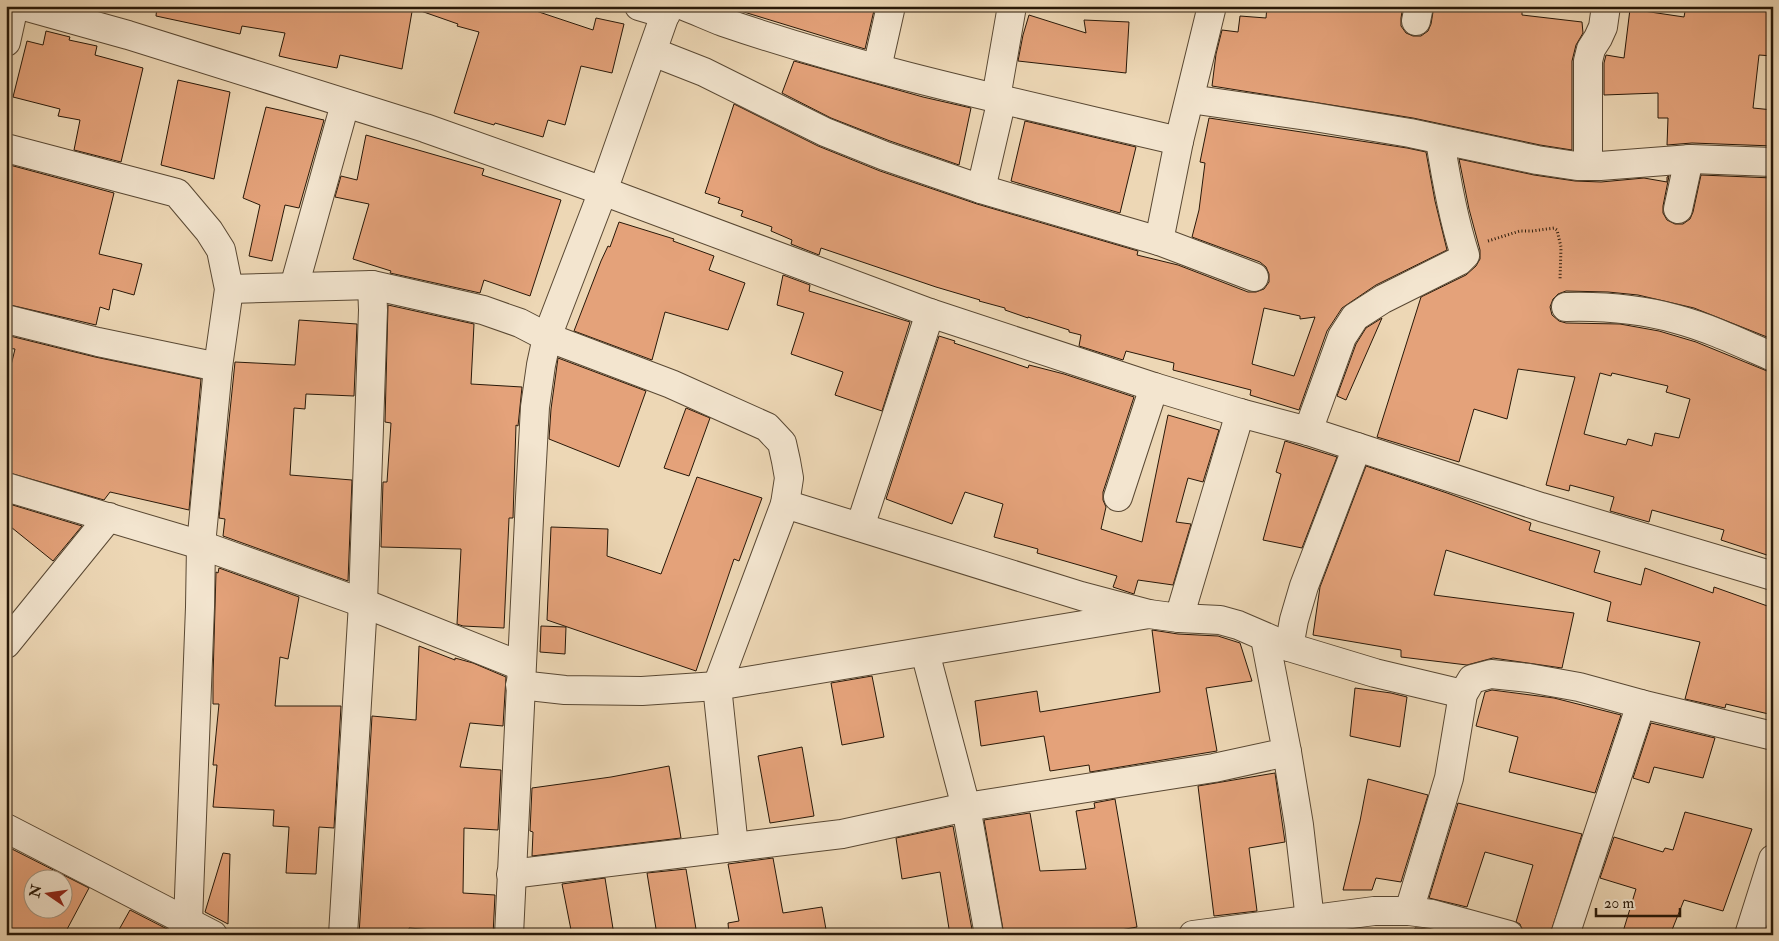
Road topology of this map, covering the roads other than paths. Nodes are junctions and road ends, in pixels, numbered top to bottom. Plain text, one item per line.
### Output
1 (14, 6) edge
2 (24, 6) edge
3 (639, 6) edge
4 (891, 6) edge
5 (1012, 6) edge
6 (1212, 6) edge
7 (1606, 6) edge
8 (673, 9) edge
9 (6, 42) edge
10 (653, 52) junction
11 (877, 68) junction
12 (999, 98) junction
13 (1190, 98) junction
14 (345, 104) junction
15 (1440, 140) junction
16 (1179, 141) junction
17 (6, 148) edge
18 (1688, 159) junction
19 (1773, 162) edge
20 (1588, 166) junction
21 (982, 189) junction
22 (603, 191) junction
23 (1678, 209) dead end
24 (1160, 241) junction
25 (1254, 277) dead end
26 (372, 285) junction
27 (294, 287) junction
28 (229, 289) junction
29 (1566, 307) road end
30 (930, 313) junction
31 (6, 319) edge
32 (547, 337) junction
33 (1773, 357) edge
34 (218, 367) junction
35 (1154, 387) junction
36 (1240, 413) junction
37 (1308, 431) junction
38 (1356, 447) junction
39 (6, 487) edge
40 (1118, 497) dead end
41 (785, 504) junction
42 (109, 517) junction
43 (860, 527) junction
44 (201, 545) junction
45 (1773, 576) edge
46 (363, 603) junction
47 (1149, 614) junction
48 (1180, 618) junction
49 (1277, 642) junction
50 (6, 644) edge
51 (925, 652) junction
52 (521, 676) junction
53 (717, 686) junction
54 (1463, 694) junction
55 (1641, 704) junction
56 (1773, 736) edge
57 (1287, 752) junction
58 (966, 807) junction
59 (6, 828) edge
60 (734, 847) junction
61 (1771, 868) edge
62 (512, 874) junction
63 (1409, 911) junction
64 (1310, 920) junction
65 (185, 929) edge
66 (213, 935) edge
67 (342, 935) edge
68 (509, 935) edge
69 (989, 935) edge
70 (1193, 935) edge
71 (1509, 935) edge
72 (1565, 935) edge
73 (1749, 935) edge

1 - 9 street
2 - 14 street
3 - 8 street
4 - 11 street
5 - 12 street
6 - 13 street
7 - 20 street
8 - 10 street
8 - 11 street
10 - 21 street
10 - 22 street
11 - 12 street
12 - 16 street
12 - 21 street
13 - 15 street
13 - 16 street
14 - 22 street
14 - 27 street
15 - 20 street
15 - 37 street
16 - 24 street
17 - 28 street
18 - 19 street
18 - 20 street
18 - 23 street
21 - 24 street
22 - 30 street
22 - 32 street
24 - 25 street
26 - 27 street
26 - 32 street
26 - 46 street
27 - 28 street
28 - 34 street
29 - 33 street
30 - 35 street
30 - 43 street
31 - 34 street
32 - 41 street
32 - 52 street
34 - 44 street
35 - 36 street
35 - 40 street
36 - 37 street
36 - 48 street
37 - 38 street
38 - 45 street
38 - 49 street
39 - 42 street
41 - 43 street
41 - 53 street
42 - 44 street
42 - 50 street
43 - 47 street
44 - 46 street
44 - 65 street
46 - 52 street
46 - 67 street
47 - 48 street
47 - 51 street
48 - 49 street
49 - 54 street
49 - 57 street
51 - 53 street
51 - 58 street
52 - 53 street
52 - 62 street
53 - 60 street
54 - 55 street
54 - 63 street
55 - 56 street
55 - 72 street
57 - 58 street
57 - 64 street
58 - 60 street
58 - 69 street
59 - 65 street
60 - 62 street
61 - 73 street
62 - 68 street
63 - 64 street
63 - 71 street
64 - 70 street
65 - 66 street

